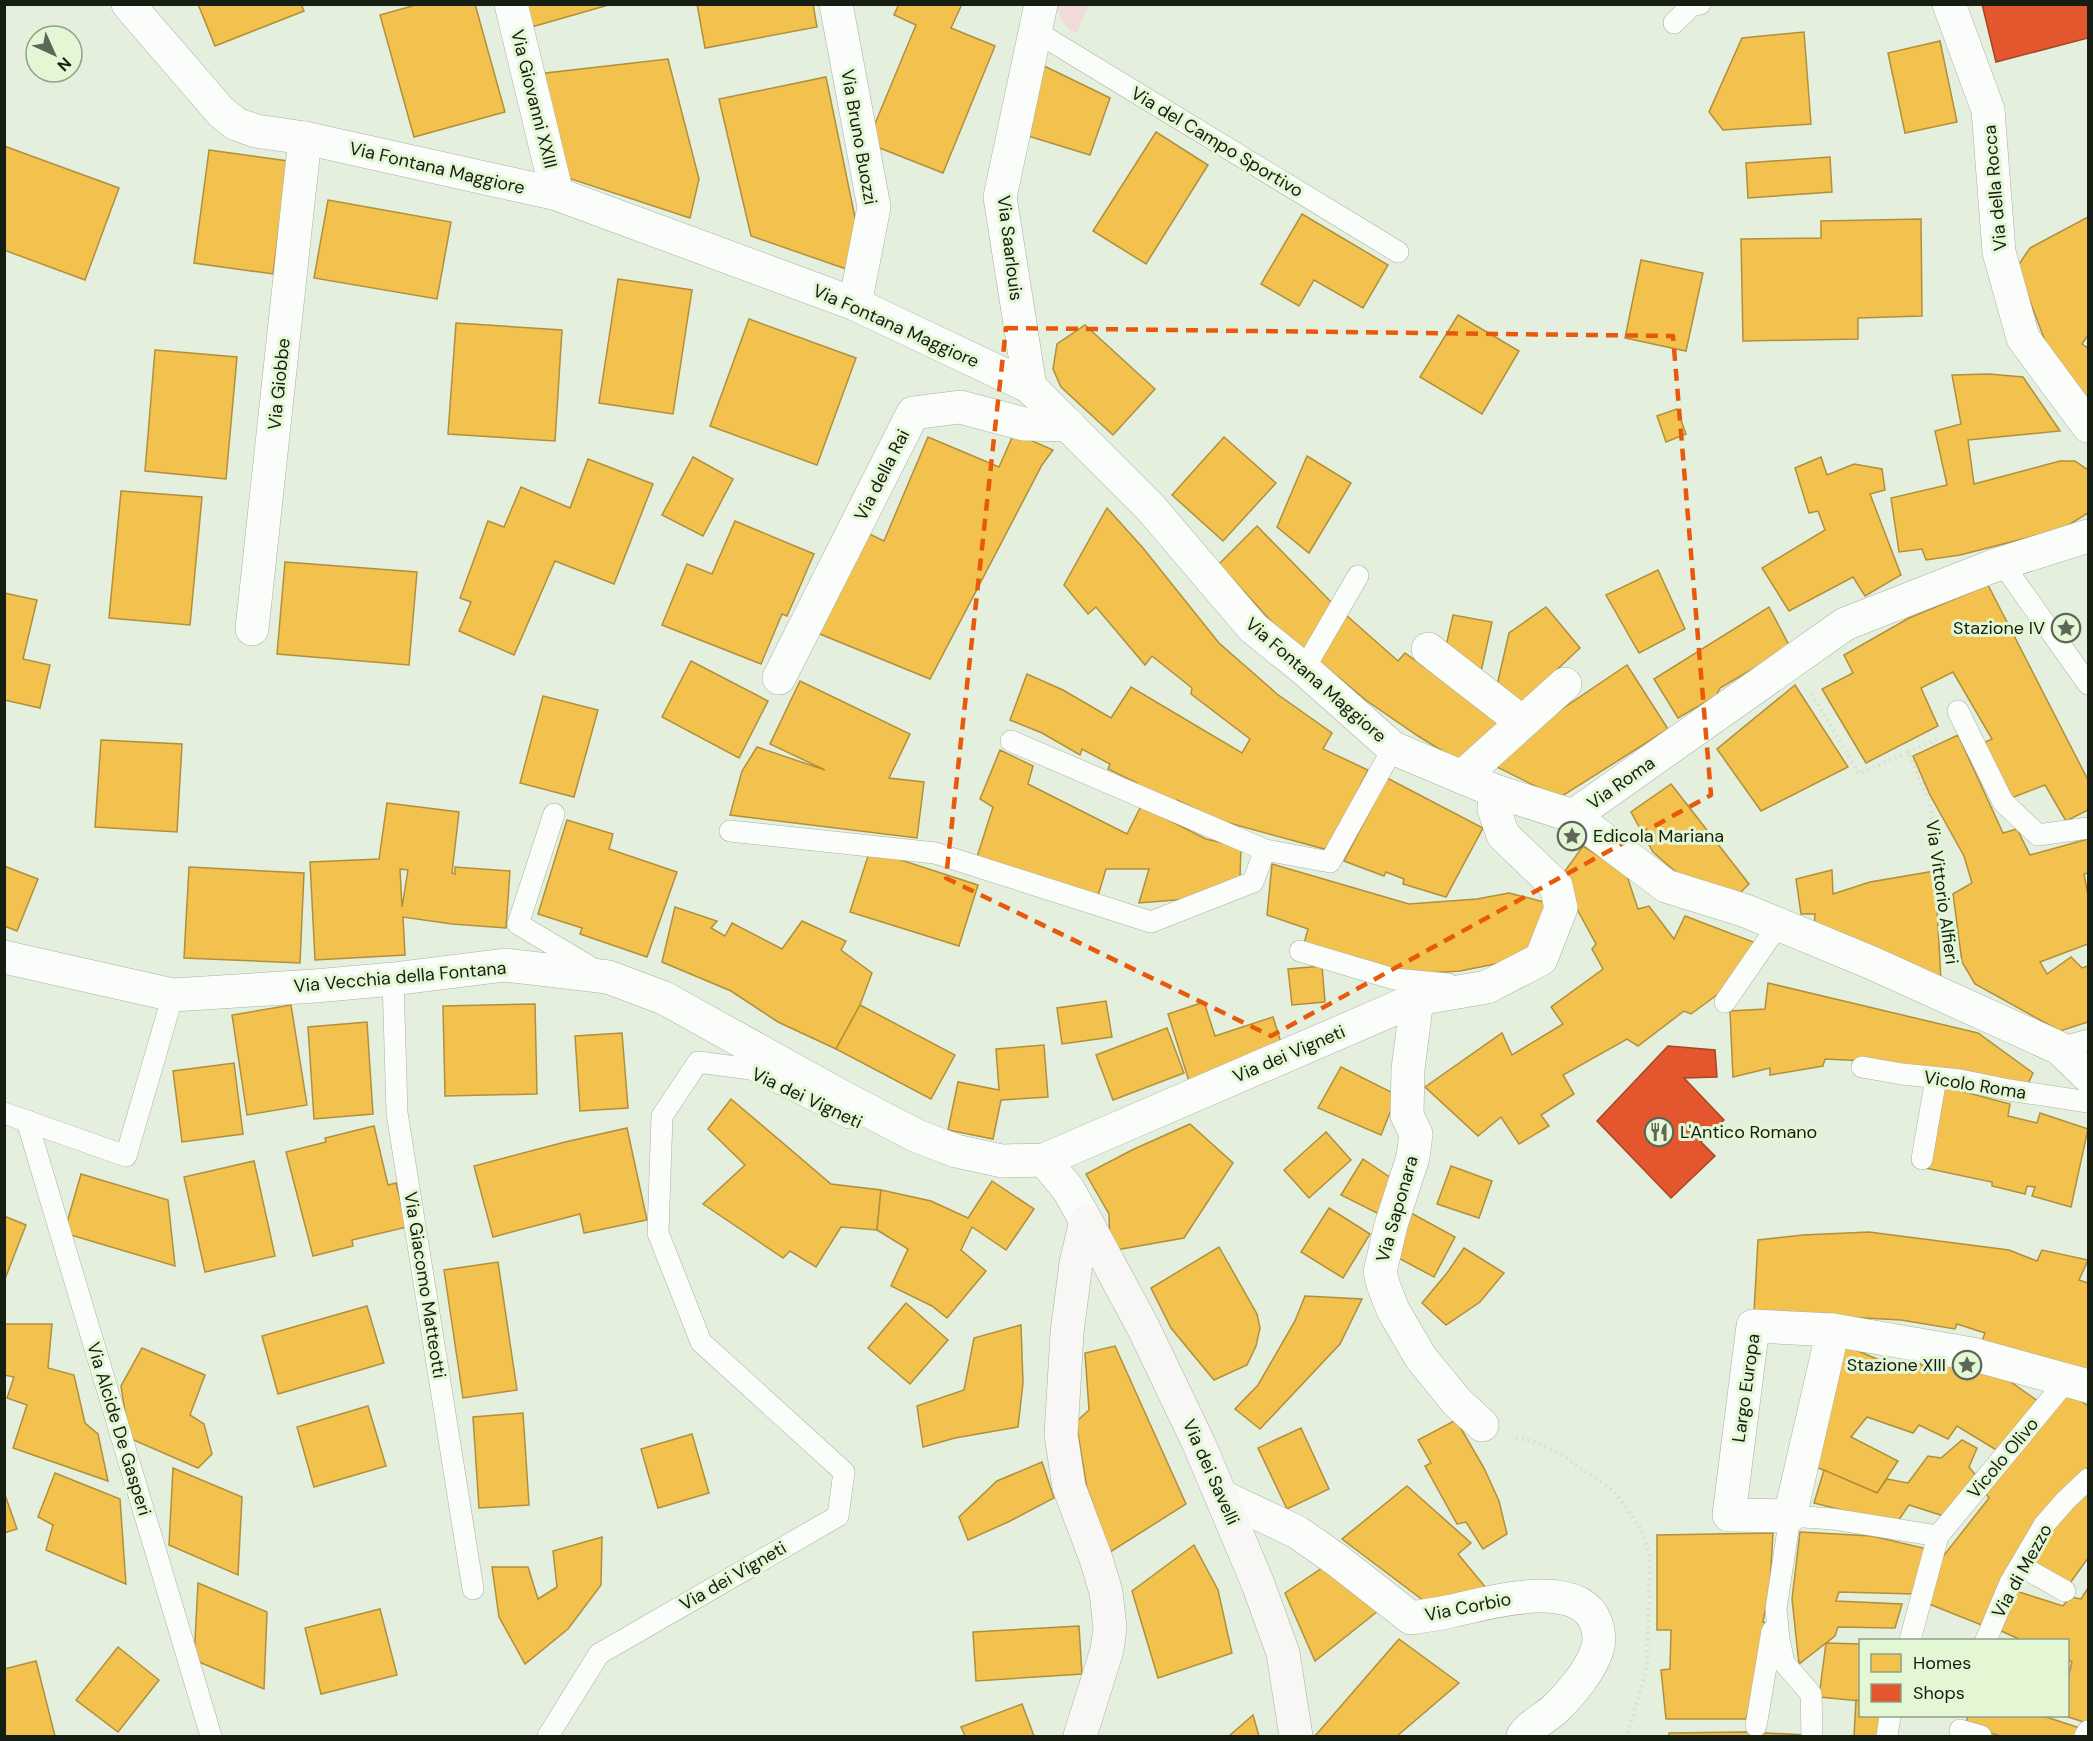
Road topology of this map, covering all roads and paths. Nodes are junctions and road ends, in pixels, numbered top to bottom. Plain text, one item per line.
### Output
1 (128, 4) edge
2 (511, 4) edge
3 (836, 4) edge
4 (1700, 4) edge
5 (1949, 4) edge
6 (1038, 18) edge
7 (1674, 23) dead end
8 (305, 138) junction
9 (557, 195) junction
10 (1398, 252) dead end
11 (855, 304) junction
12 (1030, 387) junction
13 (1068, 425) junction
14 (2088, 426) edge
15 (2088, 537) edge
16 (2002, 563) junction
17 (1358, 576) dead end
18 (252, 629) dead end
19 (1428, 649) dead end
20 (1794, 662) junction
21 (1304, 669) junction
22 (779, 678) dead end
23 (1565, 684) dead end
24 (2088, 684) edge
25 (1958, 711) dead end
26 (1522, 722) junction
27 (1011, 741) dead end
28 (1393, 748) junction
29 (1462, 777) junction
30 (1495, 791) junction
31 (554, 814) dead end
32 (1573, 816) junction
33 (2088, 828) edge
34 (730, 831) dead end
35 (1265, 850) junction
36 (1779, 924) junction
37 (1300, 951) dead end
38 (4, 957) edge
39 (608, 977) junction
40 (393, 979) junction
41 (1487, 987) junction
42 (173, 995) junction
43 (1417, 999) junction
44 (1725, 1002) dead end
45 (1959, 1003) junction
46 (2074, 1044) edge
47 (1862, 1067) dead end
48 (2088, 1076) edge
49 (1936, 1078) junction
50 (2088, 1102) edge
51 (4, 1113) edge
52 (27, 1121) junction
53 (1922, 1159) dead end
54 (1044, 1160) junction
55 (1086, 1221) junction
56 (1833, 1330) junction
57 (2078, 1383) edge
58 (1482, 1425) joint
59 (2088, 1479) edge
60 (1223, 1497) junction
61 (1790, 1516) junction
62 (1938, 1536) junction
63 (2021, 1566) junction
64 (473, 1589) dead end
65 (2065, 1590) dead end
66 (1776, 1609) junction
67 (1911, 1639) edge
68 (1987, 1639) edge
69 (1890, 1717) edge
70 (1756, 1726) dead end
71 (1960, 1727) edge
72 (2088, 1731) edge
73 (211, 1737) edge
74 (548, 1737) edge
75 (1080, 1737) edge
76 (1296, 1737) edge
77 (1523, 1737) edge
78 (1627, 1737) edge
79 (1812, 1737) edge
80 (1887, 1737) edge
81 (1981, 1737) edge
82 (2085, 1737) edge

1 - 8 street, Via Fontana Maggiore
2 - 9 street, Via Giovanni XXIII
3 - 11 street, Via Bruno Buozzi
4 - 7 lane
5 - 14 street, Via della Rocca
6 - 10 lane, Via del Campo Sportivo
6 - 12 street, Via Saarlouis
8 - 9 street, Via Fontana Maggiore
8 - 18 street, Via Giobbe
9 - 11 street, Via Fontana Maggiore
11 - 12 street, Via Fontana Maggiore
12 - 13 street, Via Fontana Maggiore
13 - 21 street, Via Fontana Maggiore
13 - 22 street, Via della Rai
15 - 16 street, Via Roma
16 - 20 street, Via Roma
16 - 24 lane
17 - 21 lane
19 - 26 street
20 - 32 street, Via Roma
20 - 45 path, Via Vittorio Alfieri
21 - 28 street, Via Fontana Maggiore
23 - 26 street
25 - 33 lane
26 - 29 street
27 - 35 lane
28 - 29 street, Via Fontana Maggiore
28 - 35 lane
29 - 30 street, Via Fontana Maggiore
30 - 32 street, Via Fontana Maggiore
30 - 41 street, Via dei Vigneti
31 - 39 lane
32 - 36 street, Via Roma
34 - 35 lane
36 - 44 lane
36 - 45 street, Via Roma
37 - 41 lane
38 - 42 street, Via Vecchia della Fontana
39 - 40 street, Via Vecchia della Fontana
39 - 54 street, Via Vecchia della Fontana
40 - 42 street, Via Vecchia della Fontana
40 - 64 lane, Via Giacomo Matteotti
41 - 43 street, Via dei Vigneti
42 - 52 lane
43 - 54 street, Via dei Vigneti
43 - 58 street, Via Saponara
45 - 46 street, Via Roma
46 - 48 street, Via Roma
47 - 49 lane, Vicolo Roma
49 - 50 lane, Vicolo Roma
49 - 53 lane
51 - 52 lane
52 - 73 lane, Via Alcide De Gasperi
54 - 55 street, Via dei Savelli
54 - 74 lane, Via dei Vigneti
55 - 60 street, Via dei Savelli
55 - 75 street
56 - 57 street
56 - 61 street
56 - 61 street, Largo Europa
57 - 62 lane, Vicolo Olivo
58 - 78 path
59 - 63 lane, Via di Mezzo
60 - 76 street, Via dei Savelli
60 - 77 street, Via Corbio
61 - 62 lane
61 - 66 lane
62 - 67 lane, Vicolo Olivo
63 - 65 lane
63 - 68 lane, Via di Mezzo
66 - 70 lane
66 - 79 lane
69 - 80 lane
71 - 81 lane
72 - 82 lane

